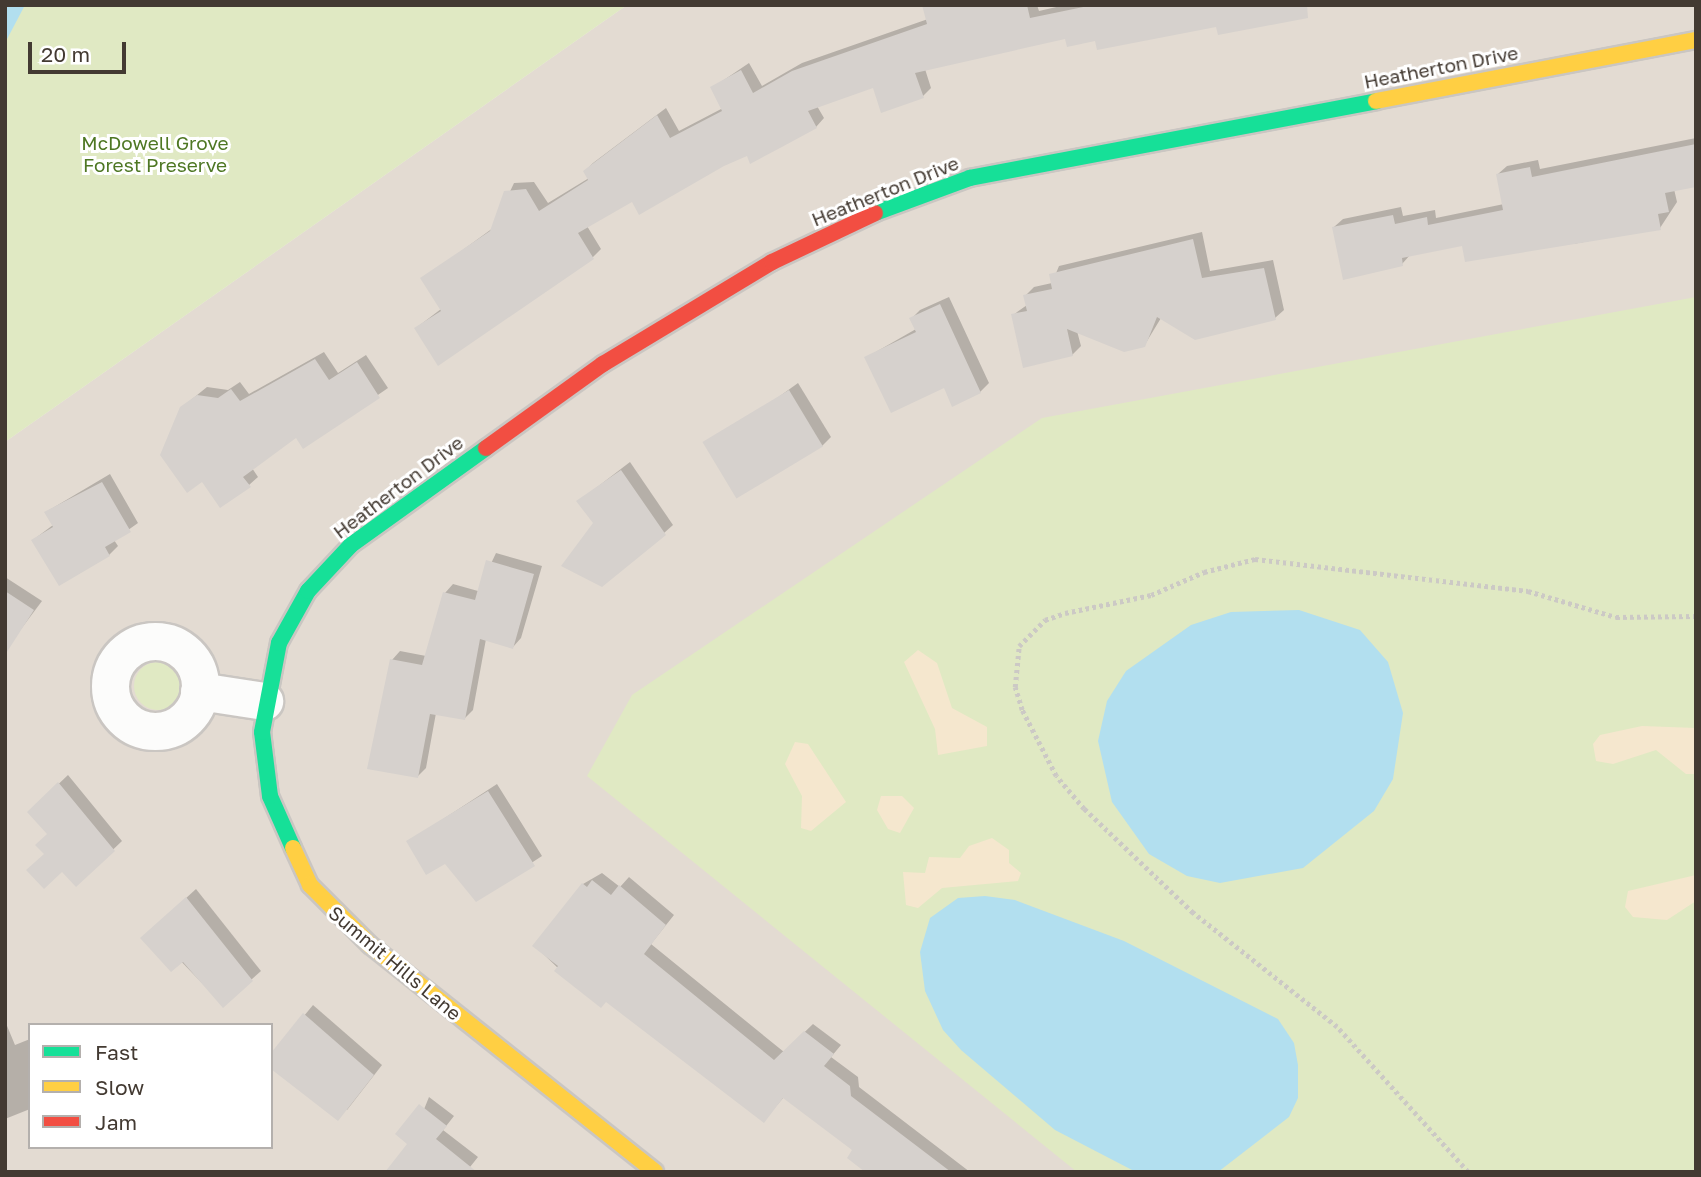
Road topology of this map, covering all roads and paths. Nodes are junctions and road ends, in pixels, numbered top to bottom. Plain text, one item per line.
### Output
1 (1696, 40) edge
2 (1696, 615) edge
3 (200, 691) dead end
4 (264, 701) junction
5 (655, 1172) edge
6 (1468, 1172) edge

1 - 4 street, Heatherton Drive
2 - 6 path
3 - 4 street
4 - 5 street, Summit Hills Lane

